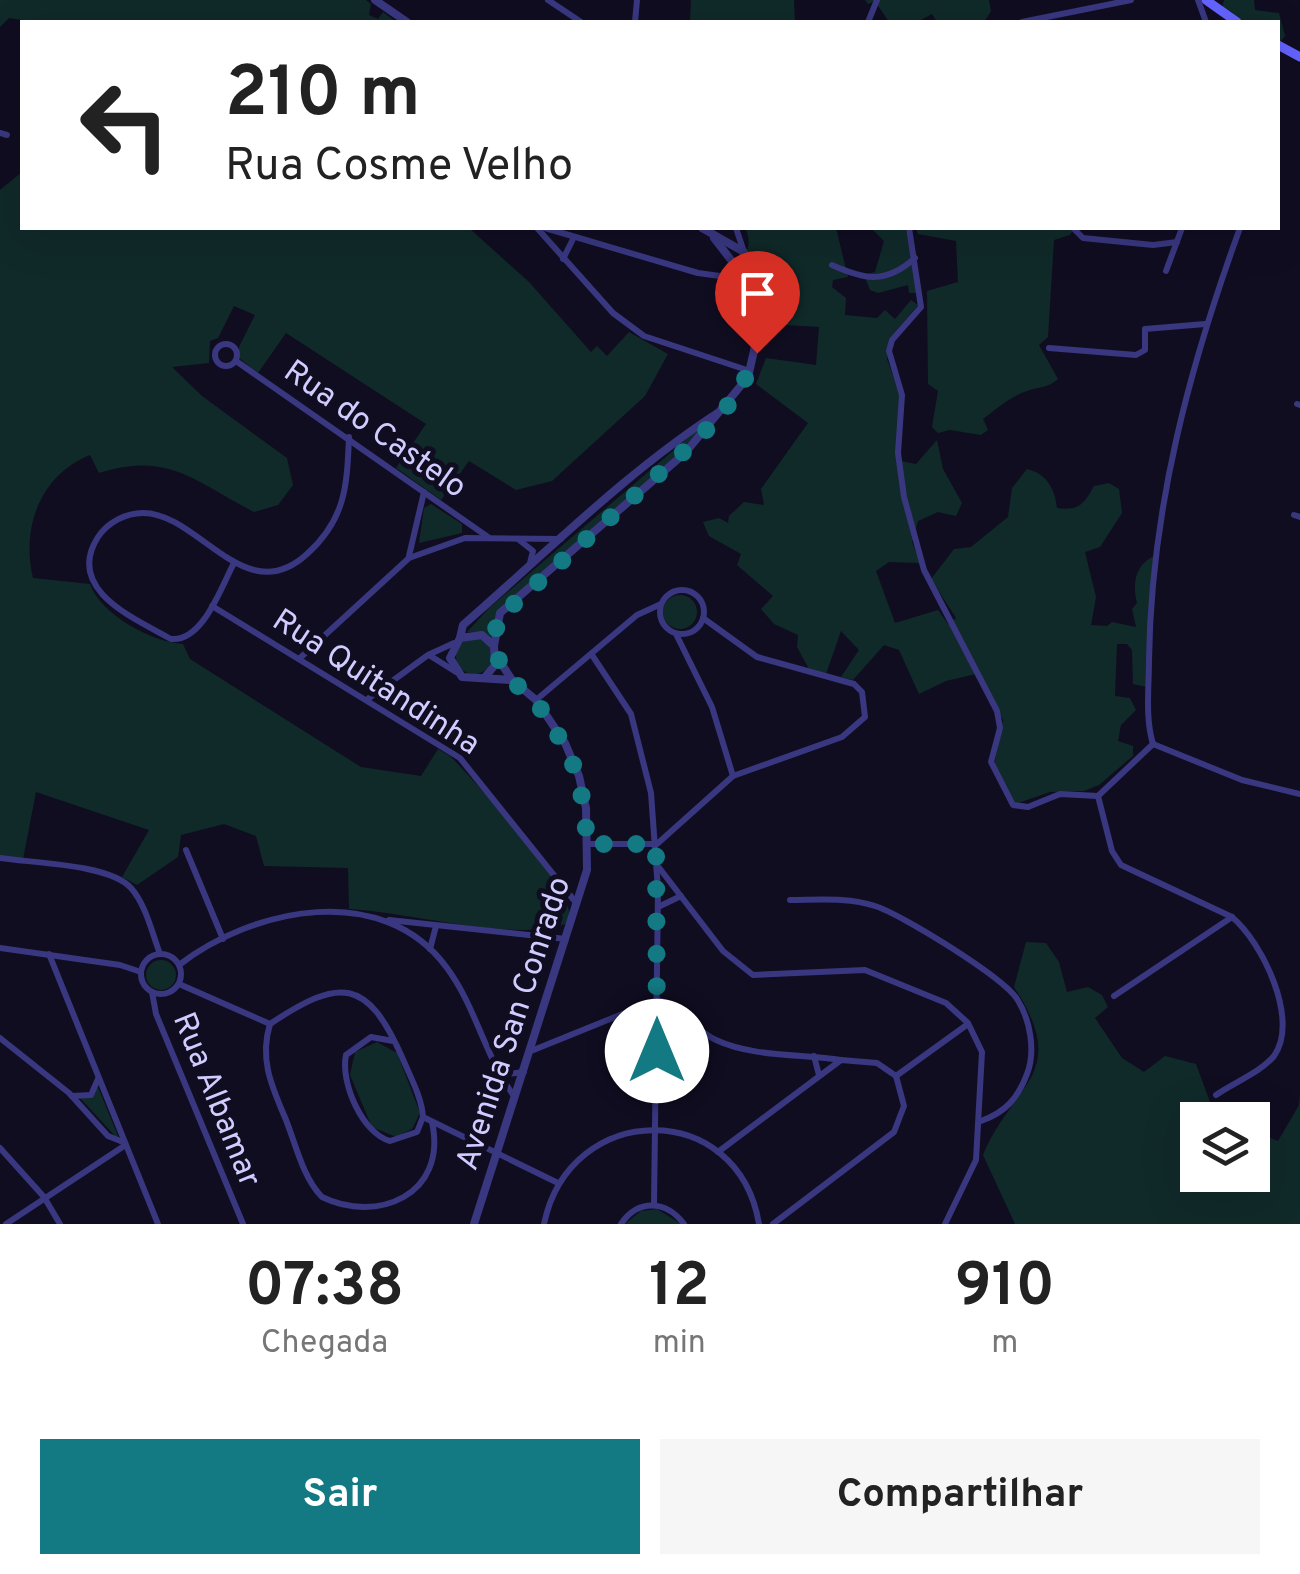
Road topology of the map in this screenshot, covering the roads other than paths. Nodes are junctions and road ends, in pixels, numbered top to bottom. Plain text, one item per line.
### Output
1 (375, 0) edge
2 (548, 0) edge
3 (1130, 0) edge
4 (1206, 0) edge
5 (404, 20) edge
6 (577, 20) edge
7 (1032, 20) edge
8 (1234, 20) edge
9 (539, 230) edge
10 (551, 230) edge
11 (705, 230) edge
12 (737, 230) edge
13 (909, 230) edge
14 (1075, 230) edge
15 (1181, 230) edge
16 (1239, 230) edge
17 (574, 237) junction
18 (1177, 242) junction
19 (744, 252) junction
20 (915, 258) junction
21 (563, 259) junction
22 (730, 259) junction
23 (751, 263) junction
24 (832, 265) dead end
25 (738, 268) junction
26 (1166, 271) dead end
27 (714, 276) junction
28 (761, 315) junction
29 (1205, 324) junction
30 (1049, 348) dead end
31 (236, 361) dead end
32 (751, 371) junction
33 (723, 410) junction
34 (348, 437) junction
35 (424, 492) junction
36 (488, 538) junction
37 (517, 539) junction
38 (562, 539) junction
39 (409, 558) junction
40 (234, 563) junction
41 (527, 569) junction
42 (661, 604) junction
43 (212, 606) junction
44 (703, 618) junction
45 (676, 634) junction
46 (457, 640) junction
47 (494, 646) junction
48 (428, 655) junction
49 (592, 655) junction
50 (497, 657) junction
51 (300, 658) junction
52 (456, 672) junction
53 (485, 677) junction
54 (512, 680) junction
55 (369, 698) junction
56 (536, 700) junction
57 (1153, 744) junction
58 (733, 776) junction
59 (1300, 794) edge
60 (1098, 796) junction
61 (588, 844) junction
62 (656, 844) junction
63 (186, 850) dead end
64 (0, 858) edge
65 (658, 865) junction
66 (681, 896) junction
67 (790, 900) dead end
68 (578, 905) junction
69 (657, 908) junction
70 (1232, 918) junction
71 (384, 919) junction
72 (423, 924) junction
73 (436, 926) junction
74 (223, 939) junction
75 (567, 939) junction
76 (418, 941) junction
77 (0, 948) edge
78 (430, 949) junction
79 (49, 954) junction
80 (160, 954) junction
81 (179, 965) junction
82 (141, 972) junction
83 (179, 984) junction
84 (152, 992) junction
85 (1114, 996) dead end
86 (656, 1000) junction
87 (270, 1024) junction
88 (968, 1024) junction
89 (0, 1038) edge
90 (396, 1043) junction
91 (531, 1051) junction
92 (814, 1056) junction
93 (841, 1060) junction
94 (525, 1072) junction
95 (499, 1075) junction
96 (819, 1075) junction
97 (896, 1076) junction
98 (98, 1079) junction
99 (1216, 1094) dead end
100 (71, 1096) junction
101 (516, 1098) junction
102 (422, 1117) junction
103 (432, 1121) junction
104 (981, 1121) junction
105 (657, 1130) junction
106 (123, 1144) junction
107 (0, 1148) edge
108 (718, 1152) junction
109 (498, 1153) junction
110 (558, 1183) junction
111 (44, 1197) junction
112 (654, 1205) junction
113 (382, 1217) dead end
114 (364, 1218) dead end
115 (6, 1224) edge
116 (60, 1224) edge
117 (158, 1224) edge
118 (243, 1224) edge
119 (474, 1224) edge
120 (544, 1224) edge
121 (621, 1224) edge
122 (684, 1224) edge
123 (759, 1224) edge
124 (774, 1224) edge
125 (945, 1224) edge

1 - 5 street
2 - 6 street
3 - 7 street
4 - 8 main road
9 - 21 street
10 - 17 street
11 - 19 street
11 - 22 street
12 - 19 street
13 - 20 street
14 - 18 street
15 - 18 street
16 - 29 street
17 - 21 street
17 - 27 street
18 - 26 street
19 - 22 street
19 - 23 street
20 - 24 street
20 - 60 street
21 - 32 street
22 - 25 street
22 - 27 street
23 - 25 street
23 - 28 street
25 - 27 street
25 - 28 street
28 - 32 street
29 - 30 street
29 - 57 street
31 - 34 street, Rua do Castelo
32 - 33 street
33 - 38 street
33 - 47 street
34 - 35 street, Rua do Castelo
34 - 40 street
35 - 36 street, Rua do Castelo
35 - 39 street
36 - 37 street
36 - 39 street
37 - 38 street
37 - 41 street
38 - 41 street
39 - 51 street
40 - 43 street
40 - 43 street
41 - 46 street
42 - 44 street
42 - 45 street
42 - 49 street
43 - 51 street, Rua Quitandinha
44 - 45 street
44 - 58 street
45 - 58 street
46 - 47 street
46 - 48 street
46 - 52 street
47 - 50 street
48 - 52 street
48 - 55 street
49 - 56 street
49 - 62 street
50 - 53 street
50 - 54 street, Avenida San Conrado
51 - 55 street, Rua Quitandinha
52 - 53 street
53 - 54 street
54 - 56 street, Avenida San Conrado
55 - 68 street, Rua Quitandinha
56 - 61 street, Avenida San Conrado
57 - 59 street
57 - 60 street
58 - 62 street
60 - 70 street
61 - 62 street
61 - 68 street, Avenida San Conrado
62 - 65 street
63 - 74 street
64 - 80 street
65 - 66 street
65 - 69 street
66 - 69 street
66 - 88 street
67 - 104 street
68 - 75 street, Avenida San Conrado
69 - 86 street
70 - 85 street
70 - 99 street
71 - 72 street
71 - 74 street
71 - 76 street
72 - 73 street
72 - 76 street
73 - 75 street
73 - 78 street
74 - 81 street
75 - 91 street, Avenida San Conrado
76 - 78 street
77 - 79 street
78 - 95 street
79 - 82 street
79 - 98 street
80 - 81 street
80 - 82 street
81 - 83 street
82 - 84 street
83 - 84 street
83 - 87 street
84 - 118 street, Rua Albamar
86 - 91 street
86 - 92 street
86 - 105 street
87 - 90 street
87 - 114 street
88 - 97 street
88 - 104 street
89 - 100 street
90 - 102 street
90 - 102 street
91 - 94 street, Avenida San Conrado
92 - 93 street
92 - 96 street
93 - 96 street
93 - 97 street
94 - 95 street
94 - 101 street, Avenida San Conrado
95 - 101 street
96 - 108 street
97 - 124 street
98 - 100 street
98 - 106 street
100 - 106 street
101 - 109 street, Avenida San Conrado
102 - 103 street
103 - 109 street
103 - 113 street
104 - 125 street
105 - 108 street
105 - 110 street
105 - 112 street
106 - 111 street
106 - 117 street
107 - 111 street
108 - 123 street
109 - 110 street
109 - 119 street, Avenida San Conrado
110 - 120 street
111 - 115 street
111 - 116 street
112 - 121 street
112 - 122 street

